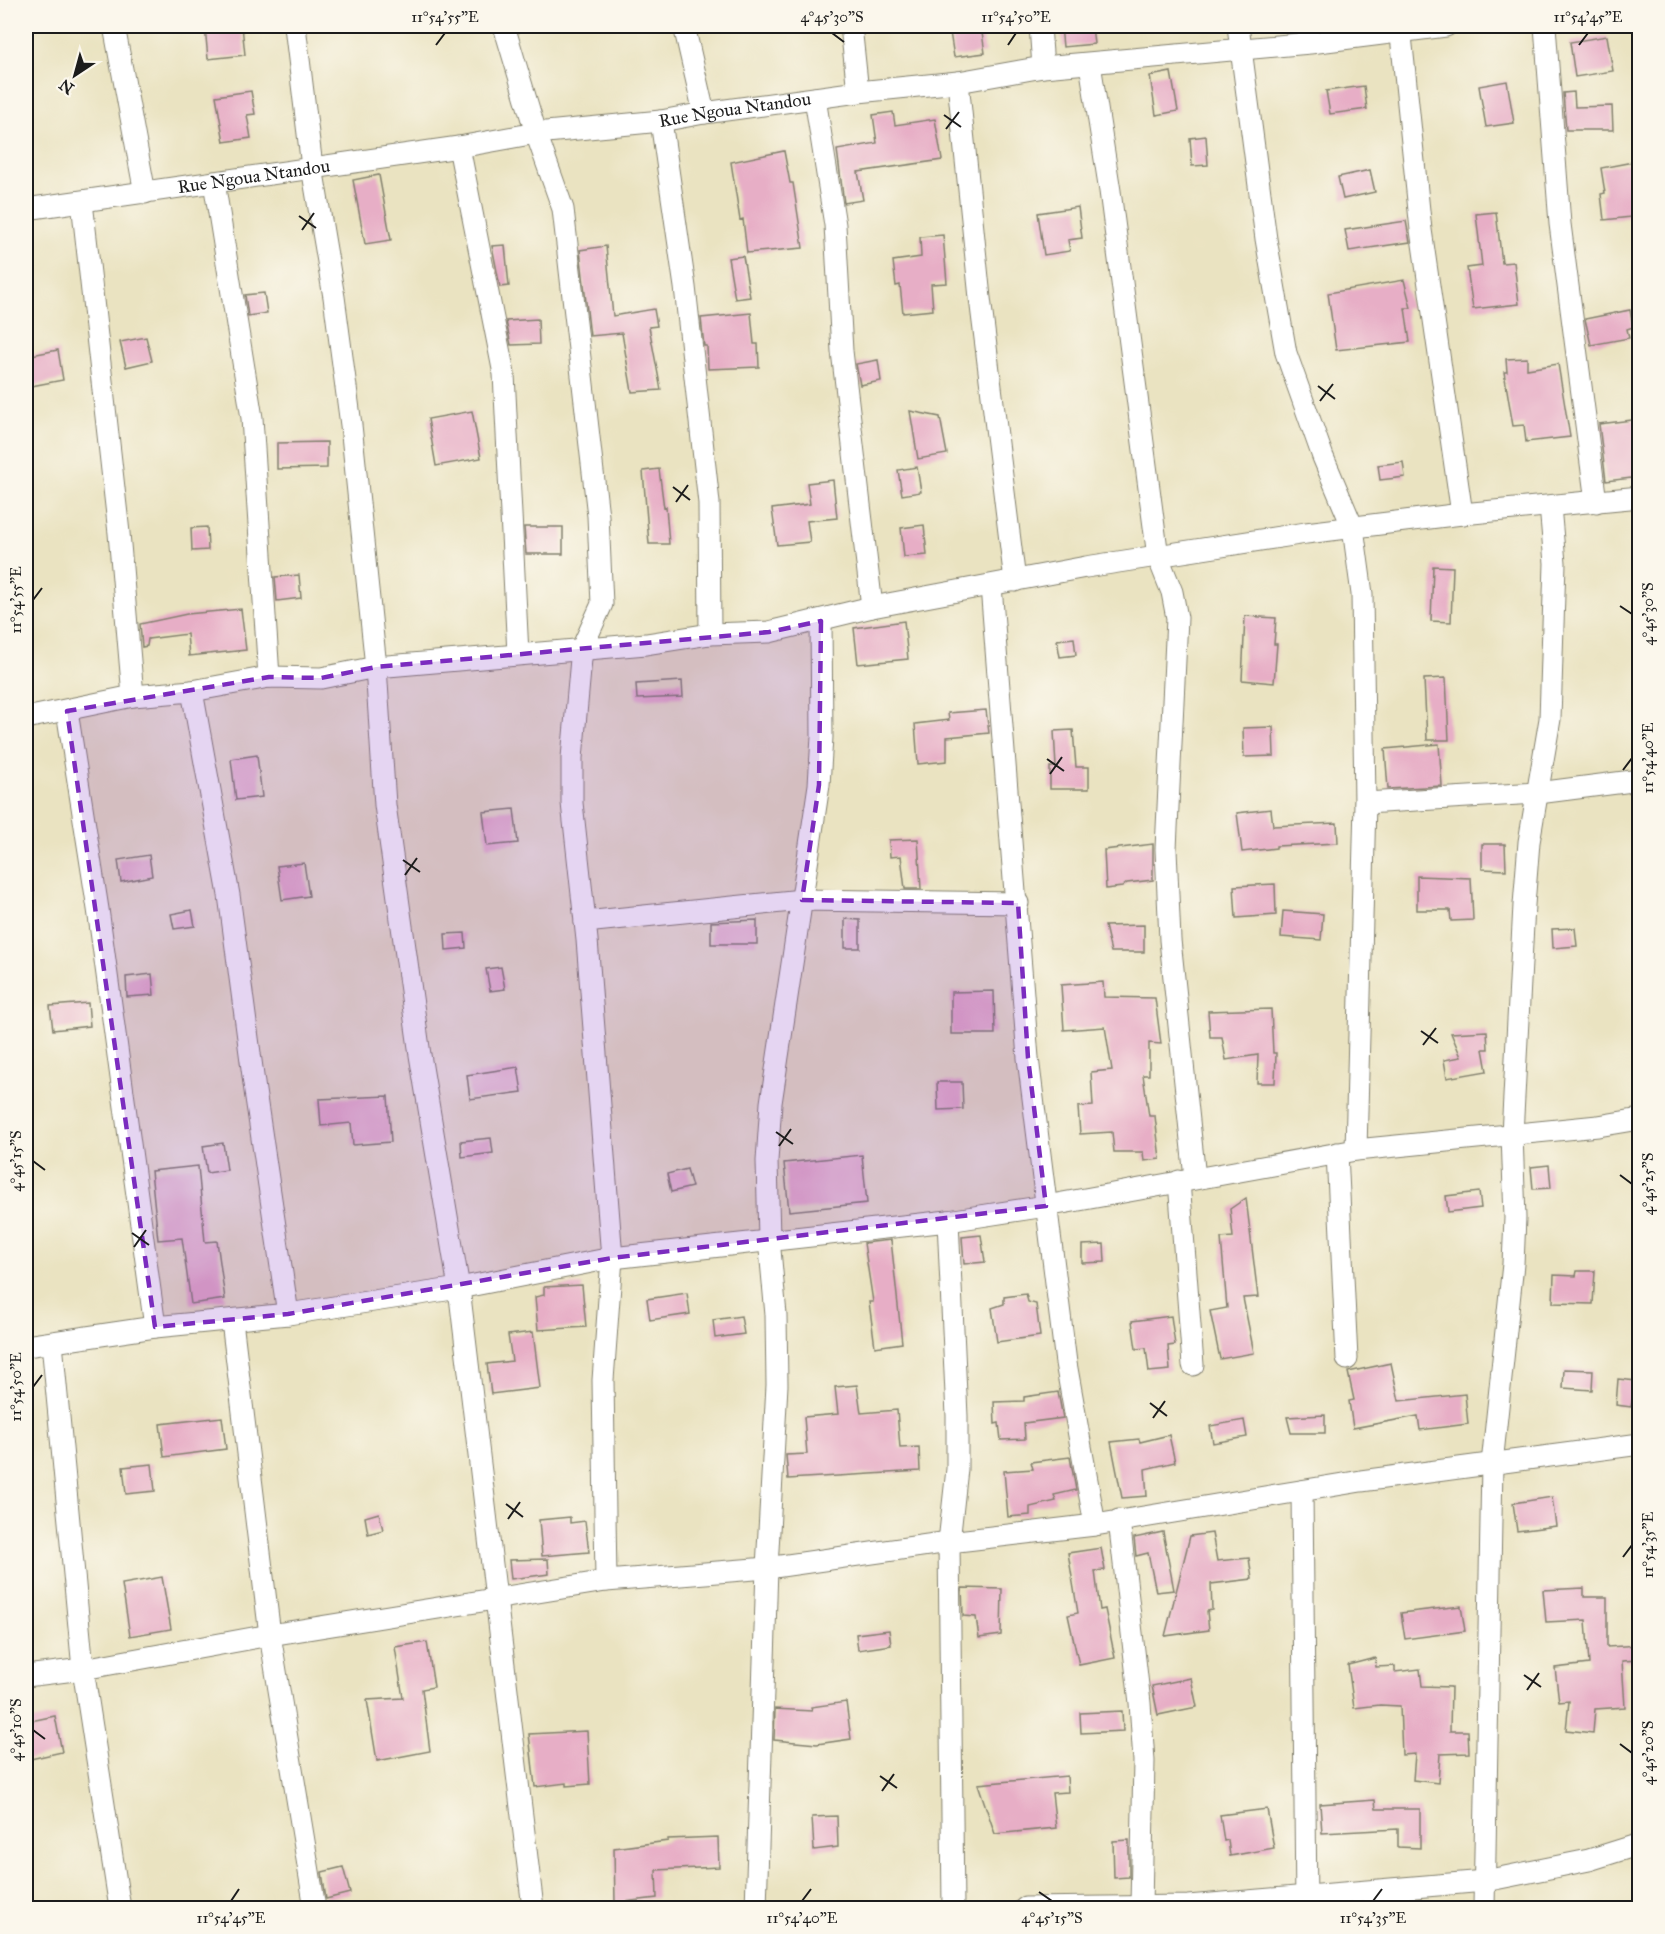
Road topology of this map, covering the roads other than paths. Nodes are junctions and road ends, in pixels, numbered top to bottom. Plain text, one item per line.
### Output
1 (114, 26) edge
2 (295, 26) edge
3 (504, 26) edge
4 (684, 26) edge
5 (851, 26) edge
6 (1040, 26) edge
7 (1238, 26) edge
8 (1446, 26) edge
9 (1545, 26) edge
10 (1400, 28) edge
11 (1240, 49) junction
12 (1090, 64) junction
13 (1043, 67) junction
14 (958, 82) junction
15 (858, 92) junction
16 (815, 98) junction
17 (704, 113) junction
18 (661, 121) junction
19 (536, 133) junction
20 (459, 147) junction
21 (312, 167) junction
22 (214, 182) junction
23 (145, 193) junction
24 (82, 202) junction
25 (26, 209) edge
26 (1640, 497) edge
27 (1596, 502) junction
28 (1550, 506) junction
29 (1462, 514) junction
30 (1353, 528) junction
31 (1158, 557) junction
32 (1015, 581) junction
33 (991, 586) junction
34 (872, 607) junction
35 (821, 621) junction
36 (710, 634) junction
37 (582, 648) junction
38 (518, 654) junction
39 (376, 667) junction
40 (268, 677) junction
41 (192, 691) junction
42 (134, 696) junction
43 (67, 711) junction
44 (26, 718) edge
45 (1640, 780) edge
46 (1538, 793) junction
47 (1365, 803) junction
48 (802, 900) junction
49 (1018, 903) junction
50 (585, 922) junction
51 (1640, 1119) edge
52 (1512, 1135) junction
53 (1347, 1152) junction
54 (1187, 1179) junction
55 (1046, 1206) junction
56 (948, 1221) junction
57 (769, 1239) junction
58 (612, 1258) junction
59 (459, 1288) junction
60 (288, 1314) junction
61 (232, 1321) junction
62 (155, 1327) junction
63 (52, 1343) junction
64 (26, 1346) edge
65 (1347, 1359) dead end
66 (1192, 1365) dead end
67 (1640, 1444) edge
68 (1492, 1464) junction
69 (1302, 1491) junction
70 (1119, 1521) junction
71 (1095, 1525) junction
72 (949, 1542) junction
73 (767, 1568) junction
74 (606, 1581) junction
75 (498, 1598) junction
76 (270, 1635) junction
77 (83, 1669) junction
78 (26, 1676) edge
79 (1640, 1844) edge
80 (1485, 1881) junction
81 (1305, 1903) edge
82 (1141, 1906) junction
83 (120, 1908) edge
84 (315, 1908) edge
85 (533, 1908) edge
86 (756, 1908) edge
87 (952, 1908) edge
88 (1025, 1908) edge
89 (1072, 1908) edge
90 (1484, 1908) edge

1 - 23 street
2 - 21 street
3 - 19 street
4 - 17 street
5 - 15 street
6 - 13 street
7 - 11 street
8 - 10 street, Rue Ngoua Ntandou
9 - 27 street
10 - 11 street, Rue Ngoua Ntandou
10 - 29 street
11 - 12 street, Rue Ngoua Ntandou
11 - 30 street
12 - 13 street, Rue Ngoua Ntandou
12 - 31 street
13 - 14 street, Rue Ngoua Ntandou
14 - 15 street, Rue Ngoua Ntandou
14 - 32 street
15 - 16 street, Rue Ngoua Ntandou
16 - 17 street, Rue Ngoua Ntandou
16 - 34 street
17 - 18 street, Rue Ngoua Ntandou
18 - 19 street, Rue Ngoua Ntandou
18 - 36 street
19 - 20 street, Rue Ngoua Ntandou
19 - 37 street
20 - 21 street, Rue Ngoua Ntandou
20 - 38 street
21 - 22 street, Rue Ngoua Ntandou
21 - 39 street
22 - 23 street, Rue Ngoua Ntandou
22 - 40 street
23 - 24 street, Rue Ngoua Ntandou
24 - 25 street, Rue Ngoua Ntandou
24 - 42 street
26 - 27 street
27 - 28 street
28 - 29 street
28 - 46 street
29 - 30 street
30 - 31 street
30 - 47 street
31 - 32 street
31 - 54 street
32 - 33 street
33 - 34 street
33 - 49 street
34 - 35 street
35 - 36 street
35 - 48 street
36 - 37 street
37 - 38 street
37 - 50 street
38 - 39 street
39 - 40 street
39 - 59 street
40 - 41 street
41 - 42 street
41 - 60 street
42 - 43 street
43 - 44 street
43 - 62 street
45 - 46 street
46 - 47 street
46 - 52 street
47 - 53 street
48 - 49 street
48 - 50 street
48 - 57 street
49 - 55 street
50 - 58 street
51 - 52 street
52 - 53 street
52 - 68 street
53 - 54 street
53 - 65 street
54 - 55 street
54 - 66 street
55 - 56 street
55 - 71 street
56 - 57 street
56 - 72 street
57 - 58 street
57 - 73 street
58 - 59 street
58 - 74 street
59 - 60 street
59 - 75 street
60 - 61 street
61 - 62 street
61 - 76 street
62 - 63 street
63 - 64 street
63 - 77 street
67 - 68 street
68 - 69 street
68 - 80 street
69 - 70 street
69 - 81 street
70 - 71 street
70 - 82 street
71 - 72 street
72 - 73 street
72 - 87 street
73 - 74 street
73 - 86 street
74 - 75 street
75 - 76 street
75 - 85 street
76 - 77 street
76 - 84 street
77 - 78 street
77 - 83 street
79 - 80 street
80 - 81 street
80 - 90 street
81 - 82 street
82 - 89 street
88 - 89 street

